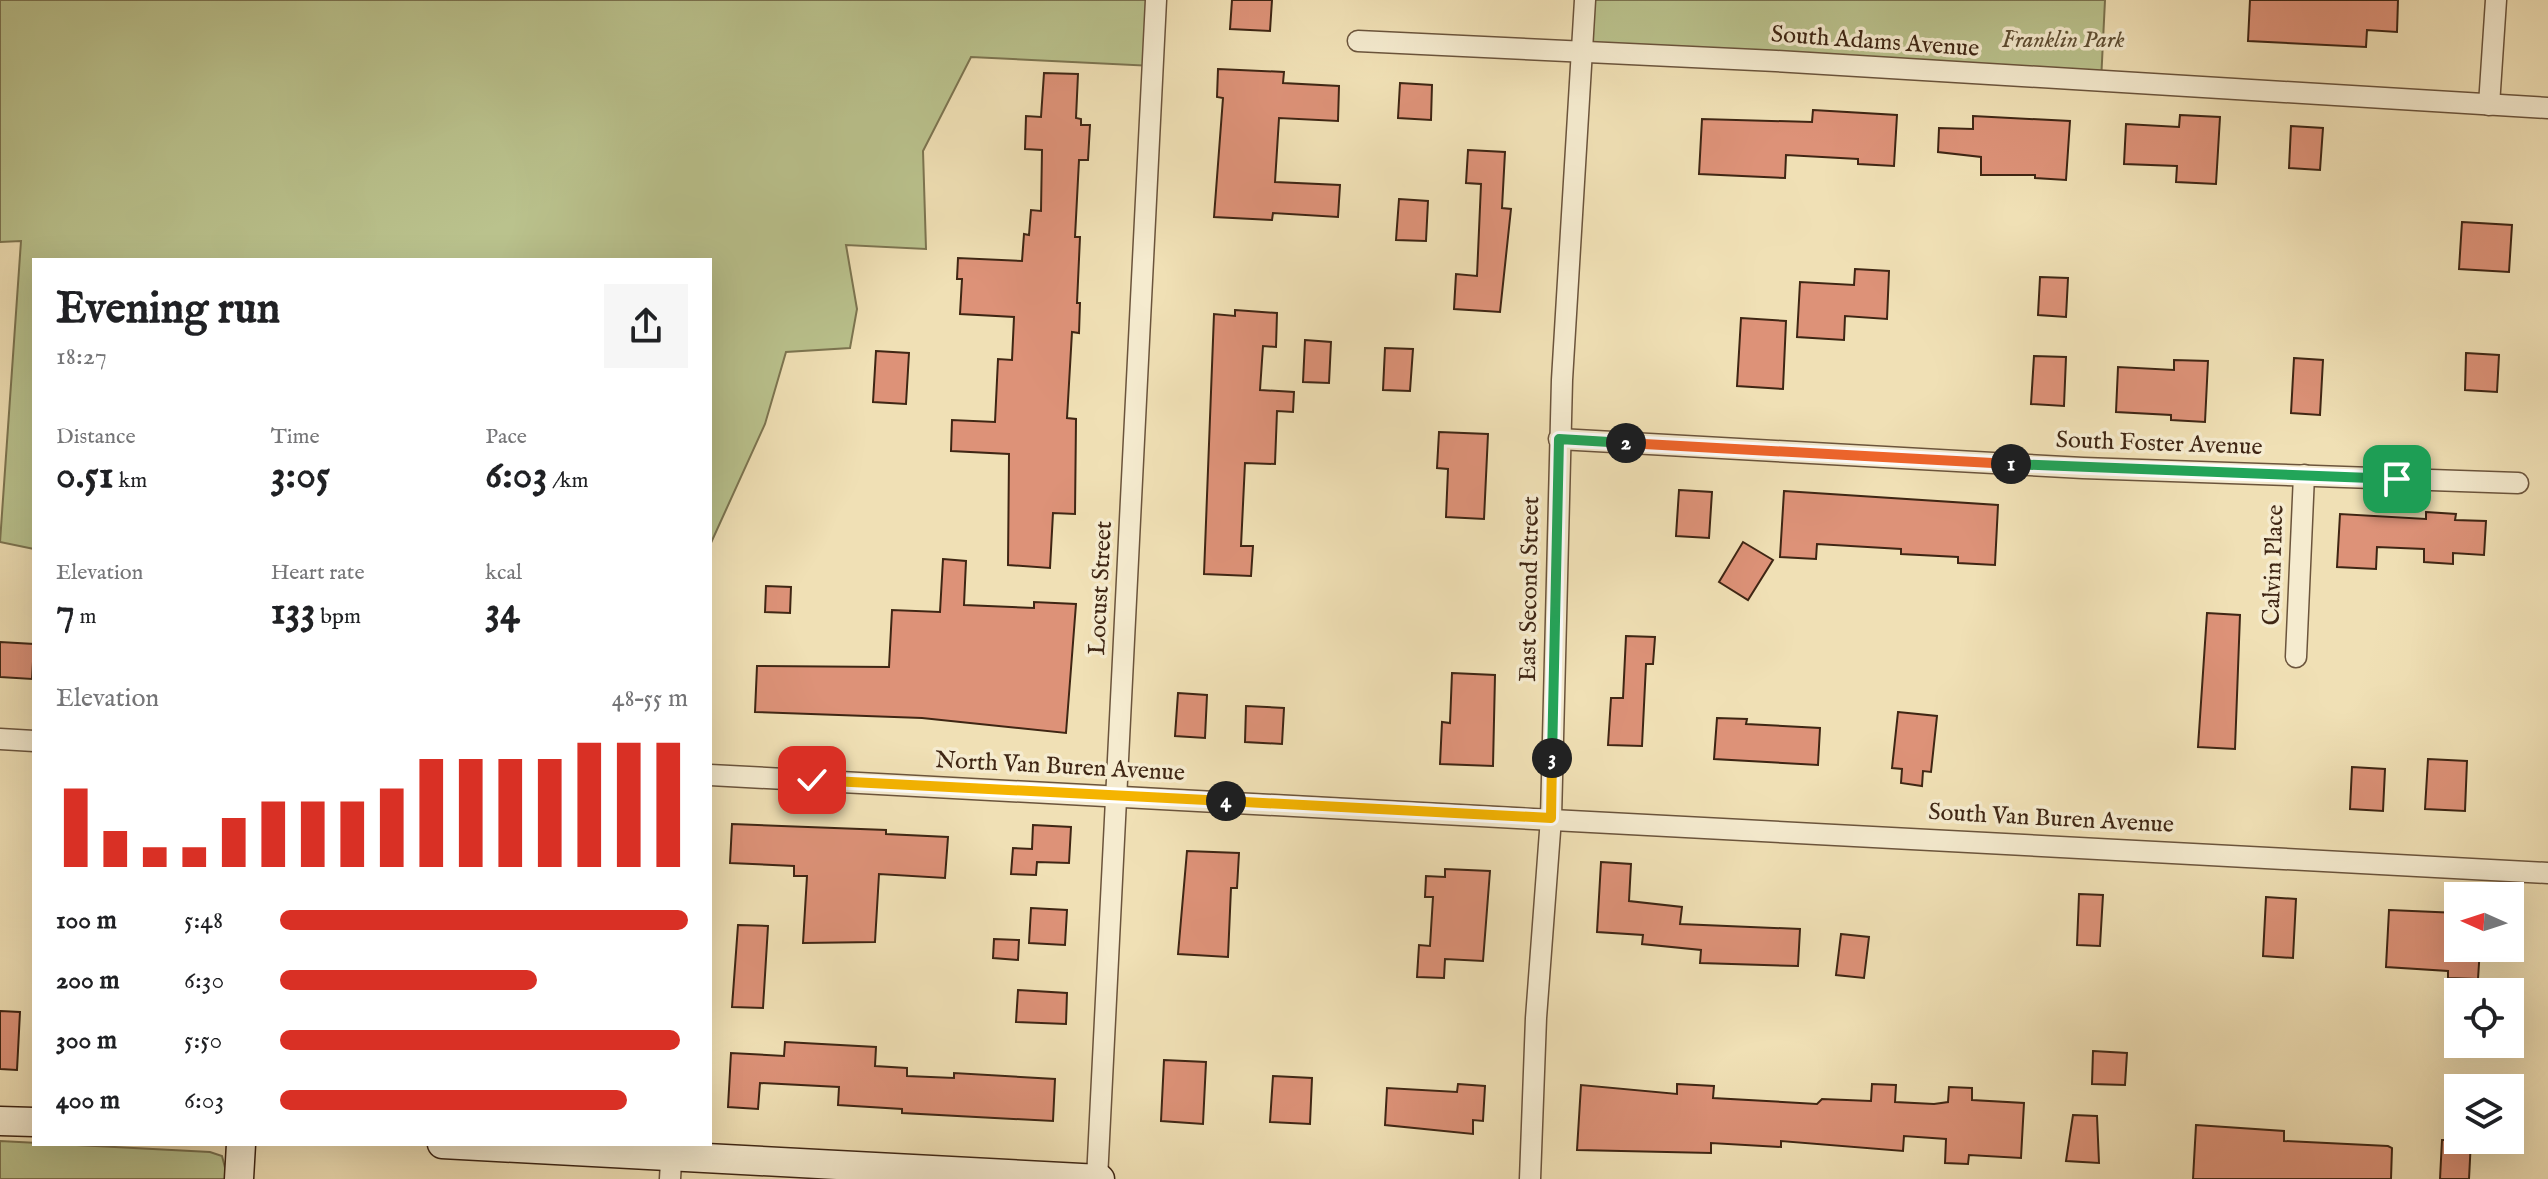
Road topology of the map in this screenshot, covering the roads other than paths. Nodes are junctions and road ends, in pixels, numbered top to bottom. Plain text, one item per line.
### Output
1 (1156, 0) edge
2 (1585, 0) edge
3 (2496, 0) edge
4 (1358, 41) dead end
5 (1582, 52) junction
6 (2489, 105) junction
7 (2548, 108) edge
8 (1559, 439) junction
9 (2304, 475) junction
10 (2518, 483) dead end
11 (2296, 657) dead end
12 (0, 739) edge
13 (32, 741) edge
14 (712, 775) edge
15 (1116, 796) junction
16 (1551, 818) junction
17 (2548, 873) edge
18 (0, 1121) edge
19 (32, 1122) edge
20 (241, 1146) edge
21 (471, 1146) edge
22 (671, 1160) edge
23 (239, 1179) edge
24 (1098, 1179) edge
25 (1530, 1179) edge

1 - 15 street, Locust Street
2 - 5 street, East Second Street
3 - 6 street
4 - 5 street, South Adams Avenue
5 - 6 street, South Adams Avenue
5 - 8 street, East Second Street
6 - 7 street, South Adams Avenue
8 - 9 street, South Foster Avenue
8 - 16 street, East Second Street
9 - 10 street, South Foster Avenue
9 - 11 street, Calvin Place
12 - 13 street
14 - 15 street, North Van Buren Avenue
15 - 16 street, North Van Buren Avenue
15 - 24 street, Locust Street
16 - 17 street, South Van Buren Avenue
16 - 25 street, East Second Street
18 - 19 main road
20 - 23 main road
21 - 22 main road
22 - 24 main road

